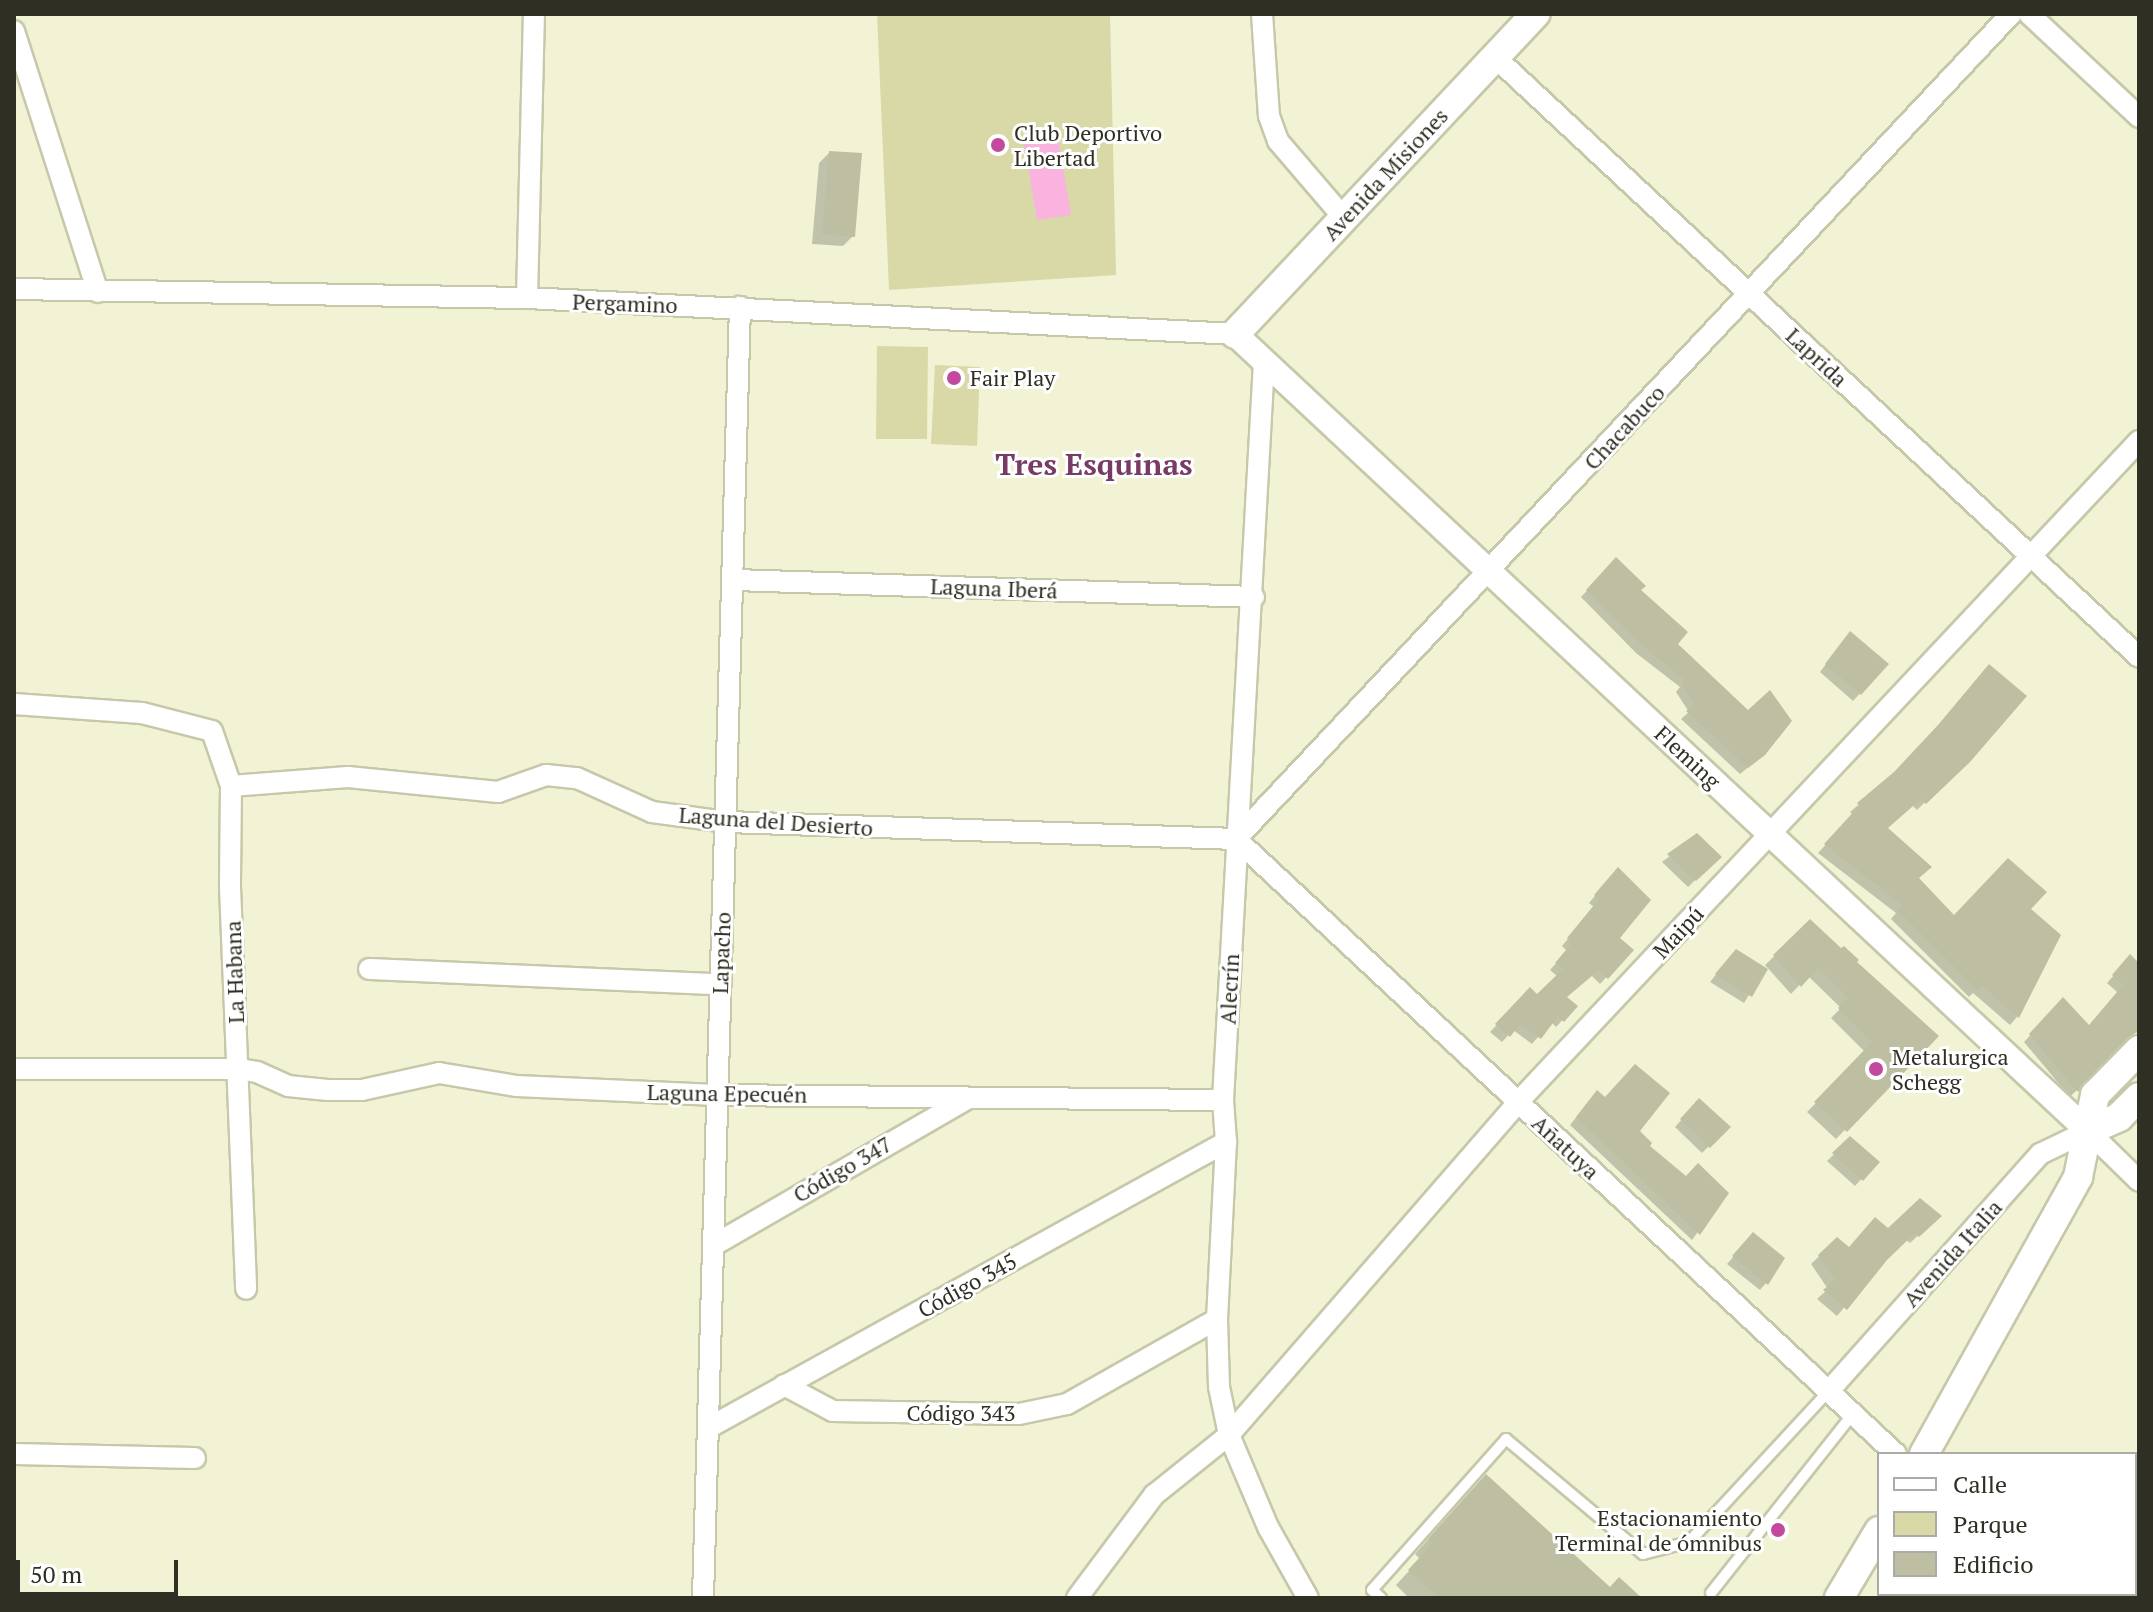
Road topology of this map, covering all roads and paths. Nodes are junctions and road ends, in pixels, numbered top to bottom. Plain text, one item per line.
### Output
1 (534, 14) edge
2 (1262, 14) edge
3 (1535, 14) edge
4 (2011, 14) edge
5 (2029, 14) edge
6 (14, 31) edge
7 (1495, 57) junction
8 (2139, 117) edge
9 (1344, 218) junction
10 (14, 289) edge
11 (98, 292) junction
12 (1749, 293) junction
13 (527, 298) junction
14 (740, 307) junction
15 (1235, 334) junction
16 (1264, 362) junction
17 (2139, 441) edge
18 (2031, 556) junction
19 (1488, 571) junction
20 (734, 580) junction
21 (1254, 597) junction
22 (2139, 657) edge
23 (14, 704) edge
24 (231, 786) junction
25 (727, 822) junction
26 (1770, 834) junction
27 (1236, 839) junction
28 (369, 969) dead end
29 (719, 984) junction
30 (2139, 1050) edge
31 (14, 1069) edge
32 (238, 1069) junction
33 (716, 1095) junction
34 (972, 1096) junction
35 (2139, 1097) edge
36 (1223, 1100) junction
37 (1518, 1102) junction
38 (2088, 1131) junction
39 (1226, 1142) junction
40 (2139, 1181) edge
41 (714, 1245) junction
42 (246, 1289) dead end
43 (1217, 1319) junction
44 (784, 1385) junction
45 (1828, 1392) junction
46 (1853, 1414) junction
47 (708, 1428) junction
48 (1229, 1435) junction
49 (1894, 1452) edge
50 (1925, 1452) edge
51 (14, 1454) edge
52 (195, 1458) dead end
53 (1877, 1534) edge
54 (1711, 1593) dead end
55 (703, 1598) edge
56 (1077, 1598) edge
57 (1308, 1598) edge
58 (1381, 1598) edge
59 (1839, 1598) edge

1 - 13 street
2 - 9 street
3 - 7 main road, Avenida Misiones
4 - 12 street, Chacabuco
5 - 8 street
6 - 11 street
7 - 9 main road, Avenida Misiones
7 - 12 street, Laprida
9 - 15 main road, Avenida Misiones
10 - 11 street, Pergamino
11 - 13 street, Pergamino
12 - 18 street, Laprida
12 - 19 street, Chacabuco
13 - 14 street, Pergamino
14 - 15 street, Pergamino
14 - 20 street, Lapacho
15 - 16 street, Fleming
16 - 19 street, Fleming
16 - 21 street, Alecrín
17 - 18 street, Maipú
18 - 22 street, Laprida
18 - 26 street, Maipú
19 - 26 street, Fleming
19 - 27 street, Chacabuco
20 - 21 street, Laguna Iberá
20 - 25 street, Lapacho
21 - 27 street, Alecrín
23 - 24 street, La Habana
24 - 25 street, Laguna del Desierto
24 - 32 street, La Habana
25 - 27 street, Laguna del Desierto
25 - 29 street, Lapacho
26 - 37 street, Maipú
26 - 38 street, Fleming
27 - 36 street, Alecrín
27 - 37 street, Añatuya
28 - 29 street
29 - 33 street, Lapacho
30 - 38 main road
31 - 32 street, Laguna Epecuén
32 - 33 street, Laguna Epecuén
32 - 42 street, La Habana
33 - 34 street, Laguna Epecuén
33 - 41 street, Lapacho
34 - 36 street, Laguna Epecuén
34 - 41 street, Código 347
35 - 38 main road, Avenida Italia
36 - 39 street, Alecrín
37 - 45 street, Añatuya
37 - 48 street, Maipú
38 - 40 street, Fleming
38 - 45 street, Avenida Italia
38 - 50 main road
39 - 43 street, Alecrín
39 - 44 street, Código 345
41 - 47 street, Lapacho
43 - 44 street, Código 343
43 - 48 street, Alecrín
44 - 47 street, Código 345
45 - 46 street, Añatuya
45 - 58 lane
46 - 49 street, Añatuya
46 - 54 lane
47 - 55 street, Lapacho
48 - 56 street, Maipú
48 - 57 street, Alecrín
51 - 52 street
53 - 59 main road

